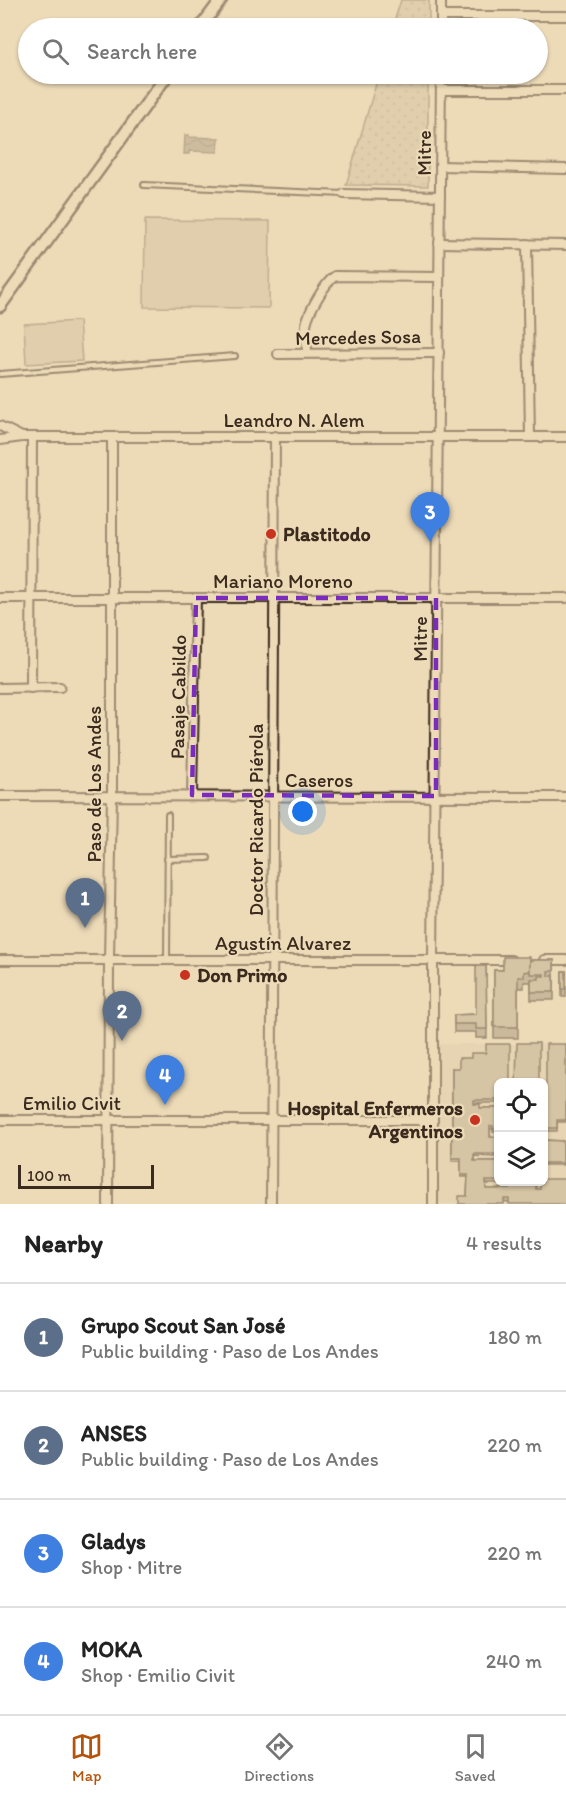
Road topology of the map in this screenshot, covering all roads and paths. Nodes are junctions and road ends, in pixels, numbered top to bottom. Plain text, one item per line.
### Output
1 (221, 0) edge
2 (441, 0) edge
3 (441, 16) joint
4 (566, 16) edge
5 (208, 18) edge
6 (161, 84) edge
7 (441, 84) edge
8 (441, 90) junction
9 (566, 90) edge
10 (440, 166) junction
11 (566, 169) edge
12 (144, 185) dead end
13 (344, 194) joint
14 (440, 196) junction
15 (439, 243) junction
16 (527, 244) junction
17 (566, 245) edge
18 (439, 277) junction
19 (2, 302) edge
20 (307, 353) junction
21 (439, 353) junction
22 (278, 354) dead end
23 (235, 356) dead end
24 (0, 374) edge
25 (0, 426) edge
26 (112, 436) junction
27 (275, 436) junction
28 (22, 437) junction
29 (32, 437) junction
30 (438, 437) junction
31 (530, 437) junction
32 (566, 437) edge
33 (0, 440) edge
34 (275, 597) junction
35 (0, 598) edge
36 (31, 598) junction
37 (111, 598) junction
38 (196, 598) junction
39 (436, 598) junction
40 (566, 598) edge
41 (60, 687) dead end
42 (0, 688) edge
43 (30, 688) junction
44 (192, 795) junction
45 (0, 796) edge
46 (112, 796) junction
47 (436, 796) junction
48 (272, 797) junction
49 (566, 797) edge
50 (168, 815) dead end
51 (208, 858) dead end
52 (167, 859) junction
53 (109, 959) junction
54 (167, 959) junction
55 (0, 960) edge
56 (272, 960) junction
57 (433, 960) junction
58 (522, 960) edge
59 (533, 960) edge
60 (566, 960) edge
61 (108, 1119) junction
62 (0, 1120) edge
63 (270, 1120) junction
64 (433, 1120) junction
65 (108, 1204) edge
66 (271, 1204) edge
67 (433, 1204) edge

1 - 5 main road
2 - 3 street
3 - 4 street
6 - 19 main road
7 - 8 street, Mitre
8 - 9 street
8 - 10 street, Mitre
10 - 11 street
10 - 14 street, Mitre
12 - 13 lane
13 - 14 street
14 - 15 street, Mitre
15 - 16 street
15 - 18 street, Mitre
16 - 17 street
16 - 31 street
18 - 20 street
18 - 21 street, Mitre
20 - 21 street, Mercedes Sosa
20 - 22 street, Mercedes Sosa
21 - 30 street, Mitre
23 - 24 lane
25 - 28 street, Leandro N. Alem
26 - 27 street, Leandro N. Alem
26 - 29 street, Leandro N. Alem
26 - 37 street, Paso de Los Andes
27 - 30 street, Leandro N. Alem
27 - 34 street, Doctor Ricardo Piérola
28 - 29 street, Leandro N. Alem
28 - 33 street, Leandro N. Alem
29 - 36 street
30 - 31 street, Leandro N. Alem
30 - 39 street, Mitre
31 - 32 street, Leandro N. Alem
34 - 38 street, Mariano Moreno
34 - 39 street, Mariano Moreno
34 - 48 street, Doctor Ricardo Piérola
35 - 36 street, Mariano Moreno
36 - 37 street, Mariano Moreno
36 - 43 street
37 - 38 street, Mariano Moreno
37 - 46 street, Paso de Los Andes
38 - 44 street, Pasaje Cabildo
39 - 40 street, Mariano Moreno
39 - 47 street, Mitre
41 - 43 street
42 - 43 street
44 - 46 street, Caseros
44 - 48 street, Caseros
45 - 46 street, Caseros
46 - 53 street, Paso de Los Andes
47 - 48 street, Caseros
47 - 49 street, Caseros
47 - 57 street, Mitre
48 - 56 street, Doctor Ricardo Piérola
50 - 52 lane
51 - 52 lane
52 - 54 lane
53 - 54 street, Agustín Alvarez
53 - 55 street, Agustín Alvarez
53 - 61 street, Paso de Los Andes
54 - 56 street, Agustín Alvarez
56 - 57 street, Agustín Alvarez
56 - 63 street, Doctor Ricardo Piérola
57 - 58 street, Agustín Alvarez
57 - 64 street, Mitre
59 - 60 street
61 - 62 street, Emilio Civit
61 - 63 street, Emilio Civit
61 - 65 street, Paso de Los Andes
63 - 64 street, Emilio Civit
63 - 66 street, Doctor Ricardo Piérola
64 - 67 street, Mitre

